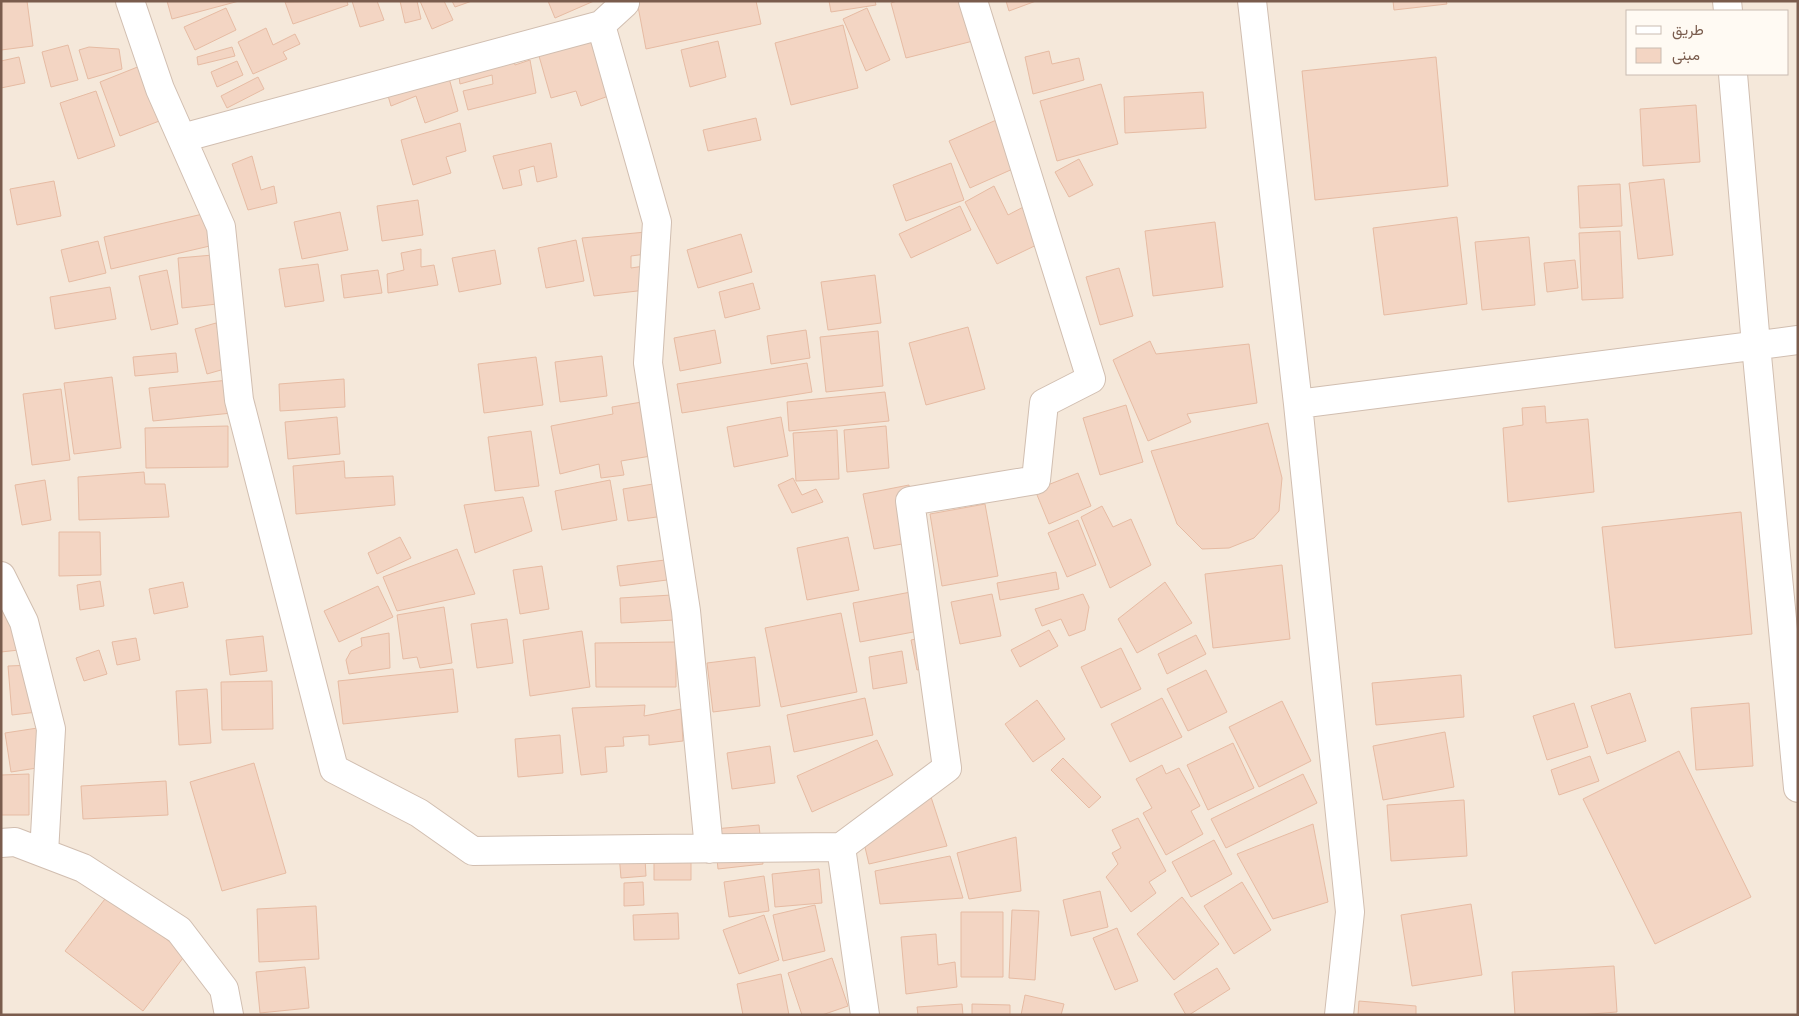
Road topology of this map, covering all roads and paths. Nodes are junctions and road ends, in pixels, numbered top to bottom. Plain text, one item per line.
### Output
1 (130, 1) edge
2 (624, 1) edge
3 (973, 1) edge
4 (1252, 1) edge
5 (601, 25) junction
6 (1733, 75) edge
7 (182, 138) junction
8 (1798, 340) edge
9 (1756, 345) junction
10 (1298, 404) junction
11 (1, 576) edge
12 (1798, 788) edge
13 (1, 843) edge
14 (842, 847) junction
15 (710, 849) junction
16 (44, 853) junction
17 (229, 1015) edge
18 (865, 1015) edge
19 (1339, 1015) edge

1 - 7 street
2 - 5 street
3 - 14 street
4 - 10 street
5 - 7 street
5 - 15 street
6 - 9 street
7 - 15 street
8 - 9 street
9 - 10 street
9 - 12 street
10 - 19 street
11 - 16 street
13 - 16 street
14 - 15 street
14 - 18 street
16 - 17 street

